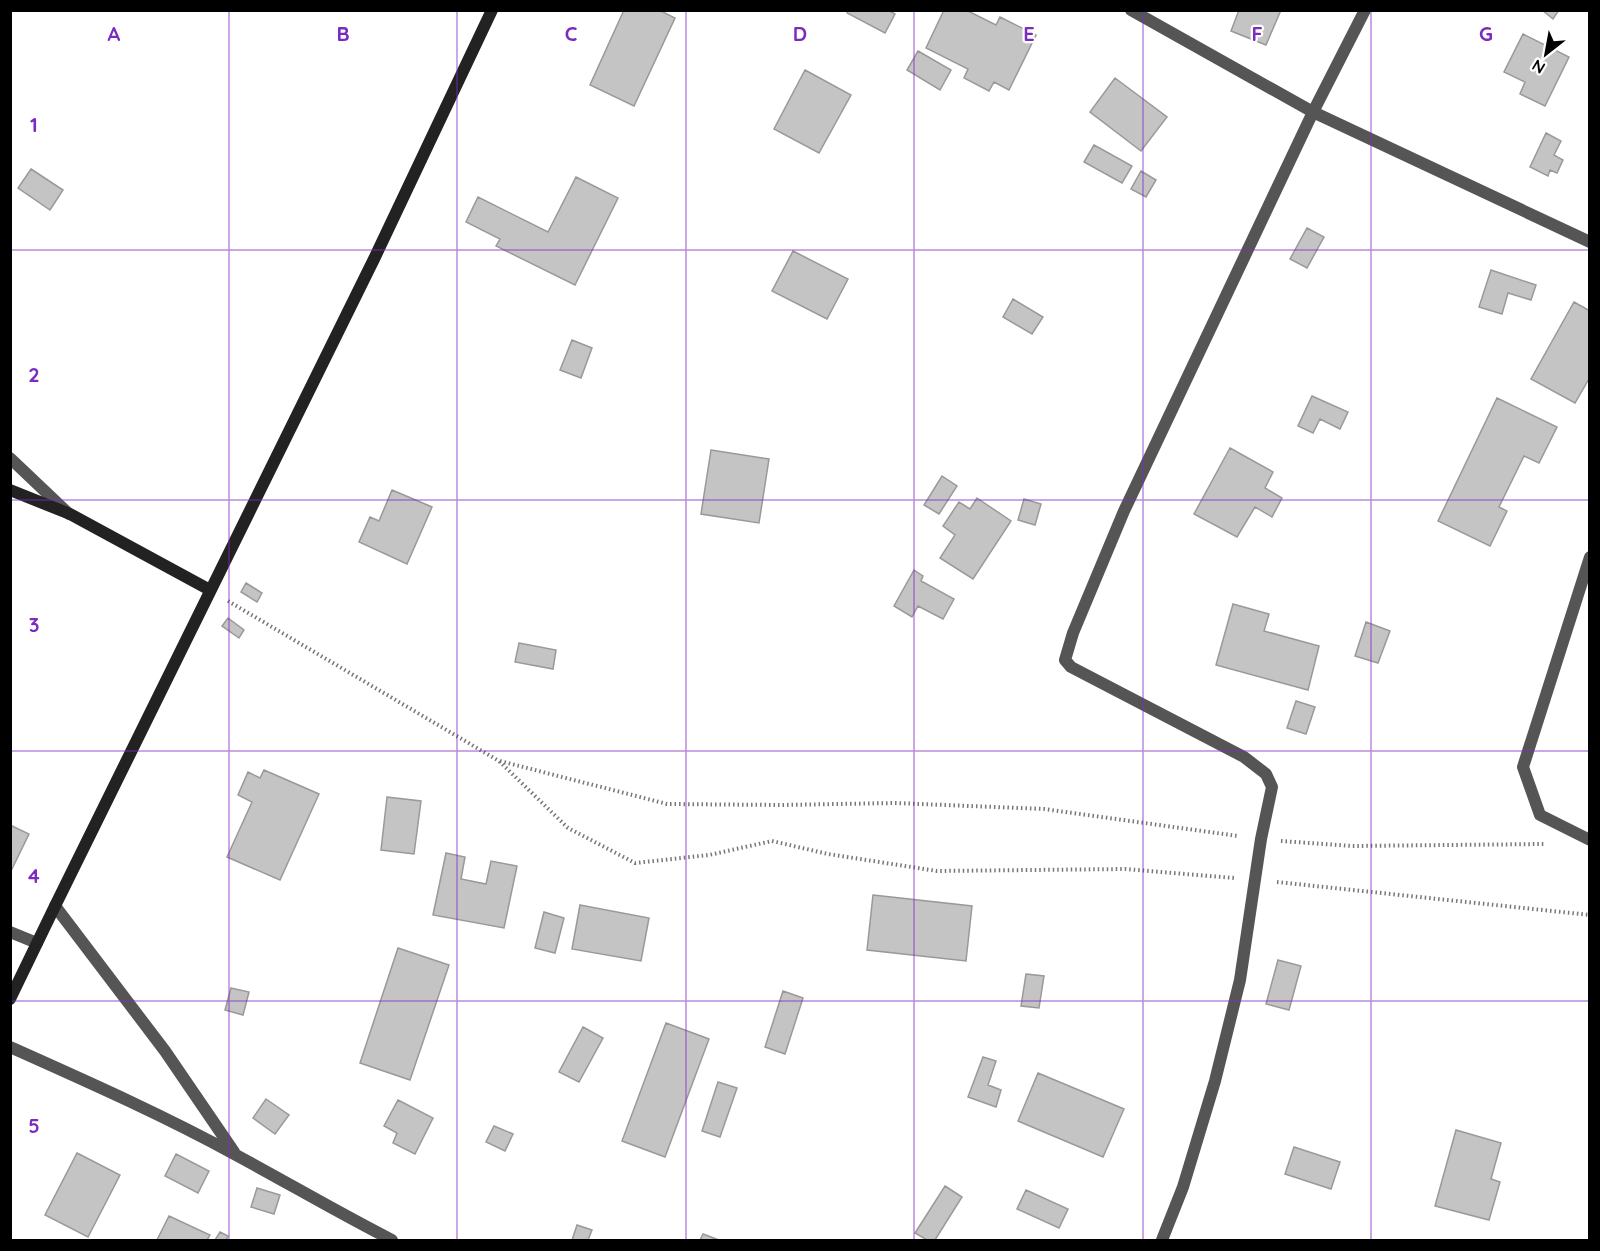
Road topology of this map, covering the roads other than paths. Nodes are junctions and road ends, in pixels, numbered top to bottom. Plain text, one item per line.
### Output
1 (492, 10) edge
2 (1131, 10) edge
3 (1365, 10) edge
4 (1313, 112) junction
5 (1590, 242) edge
6 (10, 458) edge
7 (10, 490) edge
8 (70, 514) junction
9 (1590, 557) edge
10 (210, 590) junction
11 (1590, 840) edge
12 (55, 906) junction
13 (10, 932) edge
14 (37, 943) junction
15 (10, 999) edge
16 (10, 1047) edge
17 (235, 1154) junction
18 (392, 1240) edge
19 (1162, 1240) edge

1 - 10 main road
2 - 4 street
3 - 4 street
4 - 5 street
4 - 19 street
6 - 8 street
7 - 8 main road
8 - 10 main road
9 - 11 street
10 - 12 main road
12 - 14 main road
12 - 17 street
13 - 14 street
14 - 15 main road
16 - 17 street
17 - 18 street

